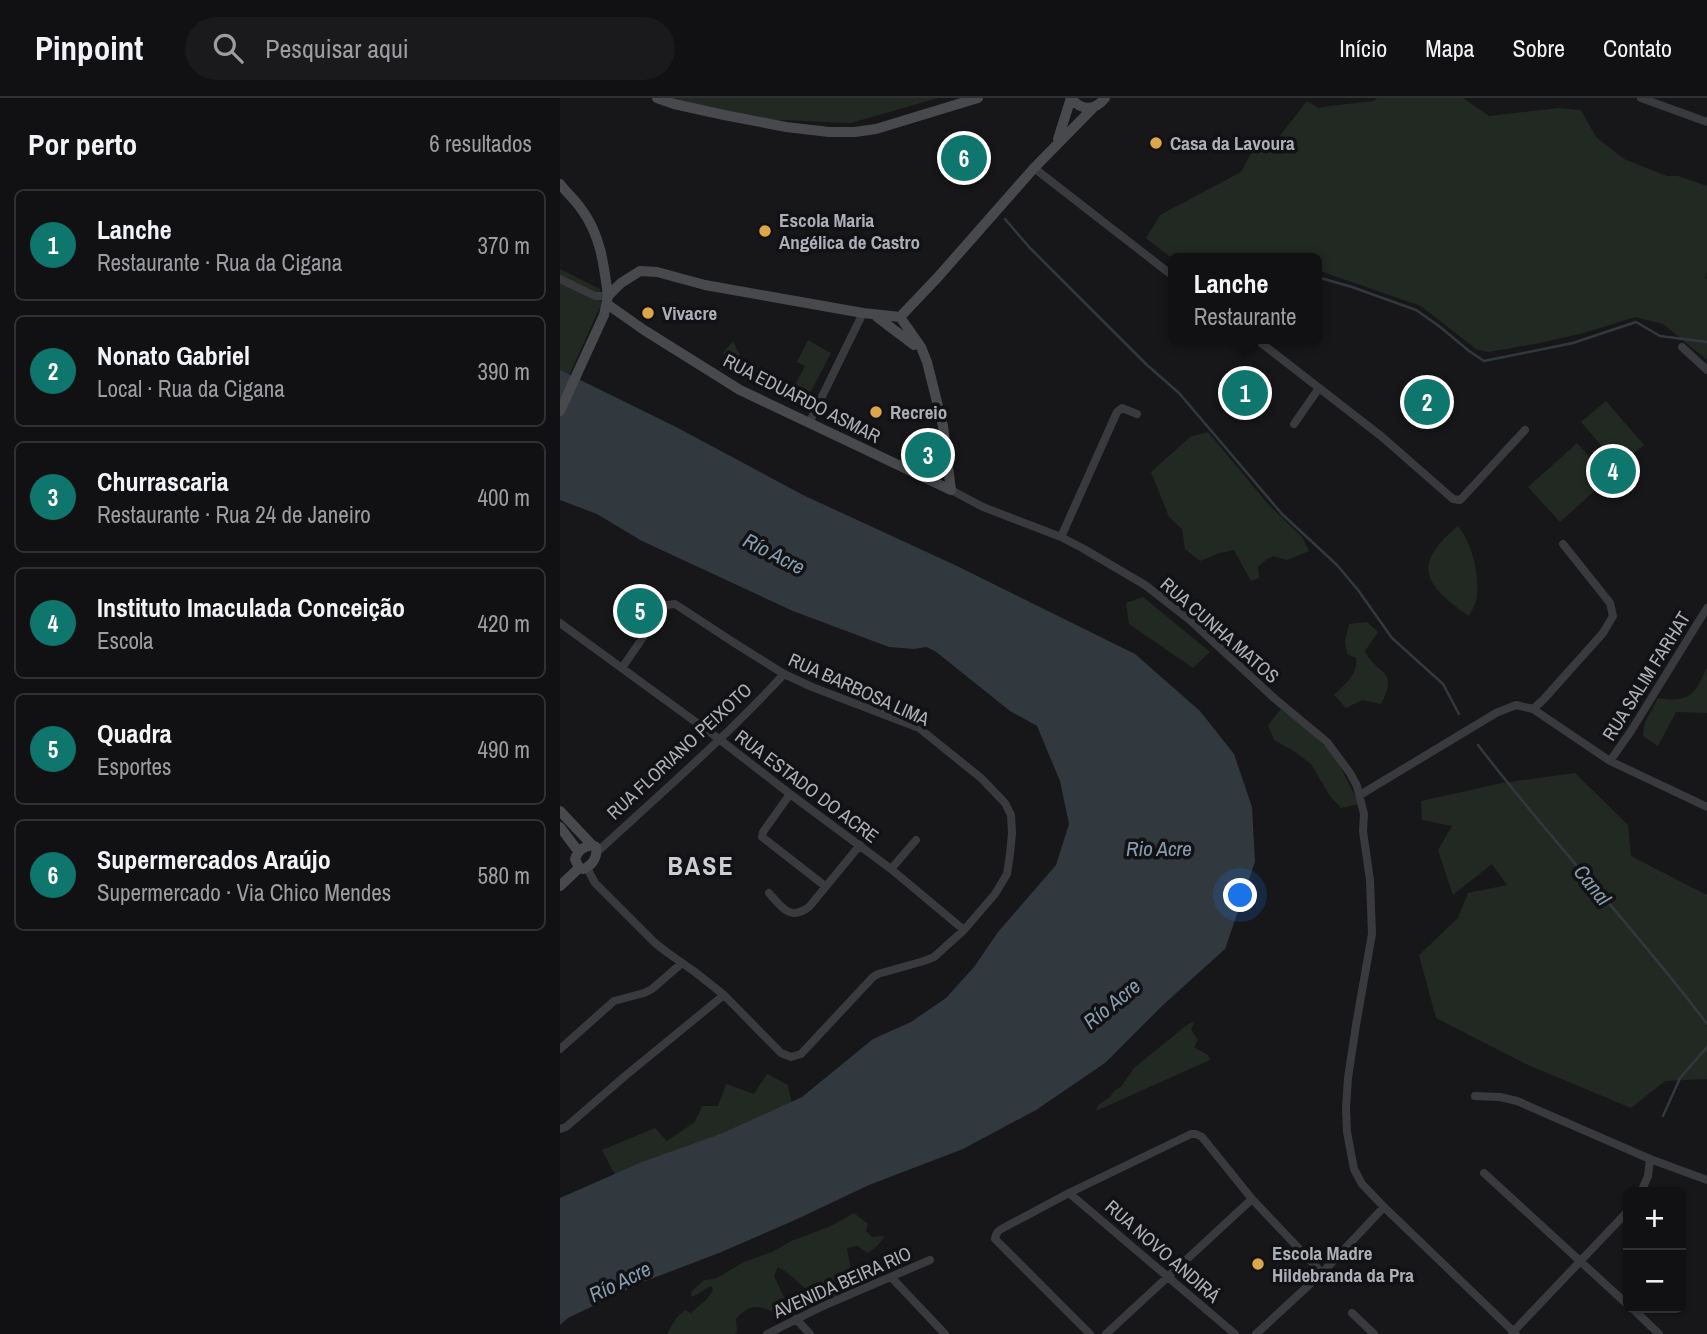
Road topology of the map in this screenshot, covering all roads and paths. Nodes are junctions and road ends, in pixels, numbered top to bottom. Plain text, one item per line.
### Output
1 (657, 98) edge
2 (978, 98) edge
3 (1071, 98) edge
4 (1105, 98) edge
5 (1640, 98) edge
6 (1093, 108) junction
7 (1707, 122) edge
8 (1056, 145) junction
9 (1034, 168) junction
10 (560, 184) edge
11 (1168, 272) edge
12 (560, 279) edge
13 (607, 305) junction
14 (863, 313) junction
15 (875, 315) junction
16 (900, 317) junction
17 (1262, 344) edge
18 (1682, 347) dead end
19 (924, 354) junction
20 (1707, 370) edge
21 (1319, 388) junction
22 (560, 411) edge
23 (1137, 414) dead end
24 (809, 424) junction
25 (1294, 424) dead end
26 (1525, 430) dead end
27 (951, 490) junction
28 (1061, 537) junction
29 (1563, 544) dead end
30 (1707, 608) edge
31 (560, 623) edge
32 (622, 668) junction
33 (784, 674) junction
34 (1533, 709) junction
35 (719, 739) junction
36 (1610, 761) junction
37 (790, 794) junction
38 (1360, 796) junction
39 (1707, 807) edge
40 (560, 811) edge
41 (560, 827) edge
42 (916, 840) dead end
43 (860, 845) junction
44 (594, 849) junction
45 (578, 851) junction
46 (583, 868) junction
47 (891, 869) junction
48 (560, 886) edge
49 (825, 886) junction
50 (769, 893) dead end
51 (964, 930) junction
52 (682, 963) junction
53 (724, 995) junction
54 (560, 1049) edge
55 (1475, 1096) dead end
56 (560, 1129) edge
57 (1650, 1159) junction
58 (1483, 1172) dead end
59 (1707, 1180) edge
60 (1643, 1187) edge
61 (1069, 1193) junction
62 (1252, 1199) junction
63 (1384, 1207) junction
64 (1623, 1216) edge
65 (930, 1260) dead end
66 (1580, 1262) junction
67 (1322, 1273) junction
68 (1168, 1276) junction
69 (891, 1277) junction
70 (1623, 1300) edge
71 (1352, 1313) dead end
72 (1637, 1313) edge
73 (796, 1320) junction
74 (1513, 1333) edge
75 (767, 1334) edge
76 (810, 1334) edge
77 (945, 1334) edge
78 (1090, 1334) edge
79 (1106, 1334) edge
80 (1236, 1334) edge
81 (1256, 1334) edge
82 (1374, 1334) edge
83 (1659, 1334) edge

1 - 2 main road
3 - 6 main road
3 - 8 main road
4 - 6 main road
5 - 7 street
6 - 8 main road
8 - 9 main road
9 - 11 street
9 - 16 main road
10 - 13 main road
12 - 13 street
13 - 14 main road
13 - 22 main road
13 - 24 main road, RUA EDUARDO ASMAR
14 - 15 main road
14 - 24 street
15 - 16 main road
15 - 19 main road
16 - 19 main road
17 - 21 street
18 - 20 street
19 - 27 main road
21 - 25 street
21 - 26 street
23 - 28 street
24 - 27 main road, RUA EDUARDO ASMAR
27 - 28 street, RUA CUNHA MATOS
28 - 38 street, RUA CUNHA MATOS
29 - 34 street
30 - 36 street, RUA SALIM FARHAT
31 - 32 street, RUA ESTADO DO ACRE
32 - 33 street, RUA BARBOSA LIMA
32 - 35 street, RUA ESTADO DO ACRE
33 - 35 street, RUA FLORIANO PEIXOTO
33 - 51 street, RUA BARBOSA LIMA
34 - 36 street
34 - 38 street
35 - 37 street, RUA ESTADO DO ACRE
35 - 44 street, RUA FLORIANO PEIXOTO
36 - 39 street
37 - 43 street, RUA ESTADO DO ACRE
37 - 49 street
38 - 63 street
40 - 44 main road
41 - 45 main road
42 - 47 street
43 - 47 street, RUA ESTADO DO ACRE
43 - 49 street
44 - 45 main road, RUA FLORIANO PEIXOTO
44 - 46 main road, RUA FLORIANO PEIXOTO
45 - 46 main road
46 - 48 main road, RUA FLORIANO PEIXOTO
46 - 52 street
47 - 51 street, RUA ESTADO DO ACRE
49 - 50 street
51 - 53 street, RUA BARBOSA LIMA
52 - 53 street
52 - 54 street
53 - 56 street
55 - 57 street
57 - 59 street
57 - 60 street
58 - 66 street
61 - 62 street
61 - 68 street, RUA NOVO ANDIRÁ
61 - 78 street
62 - 67 street
62 - 68 street
63 - 67 street
63 - 74 street
64 - 66 street
65 - 69 street, AVENIDA BEIRA RIO
66 - 70 street
66 - 74 street
67 - 81 street
68 - 79 street
68 - 80 street, RUA NOVO ANDIRÁ
69 - 73 street, AVENIDA BEIRA RIO
69 - 77 street
71 - 82 street
72 - 83 street
73 - 75 street, AVENIDA BEIRA RIO
73 - 76 street

